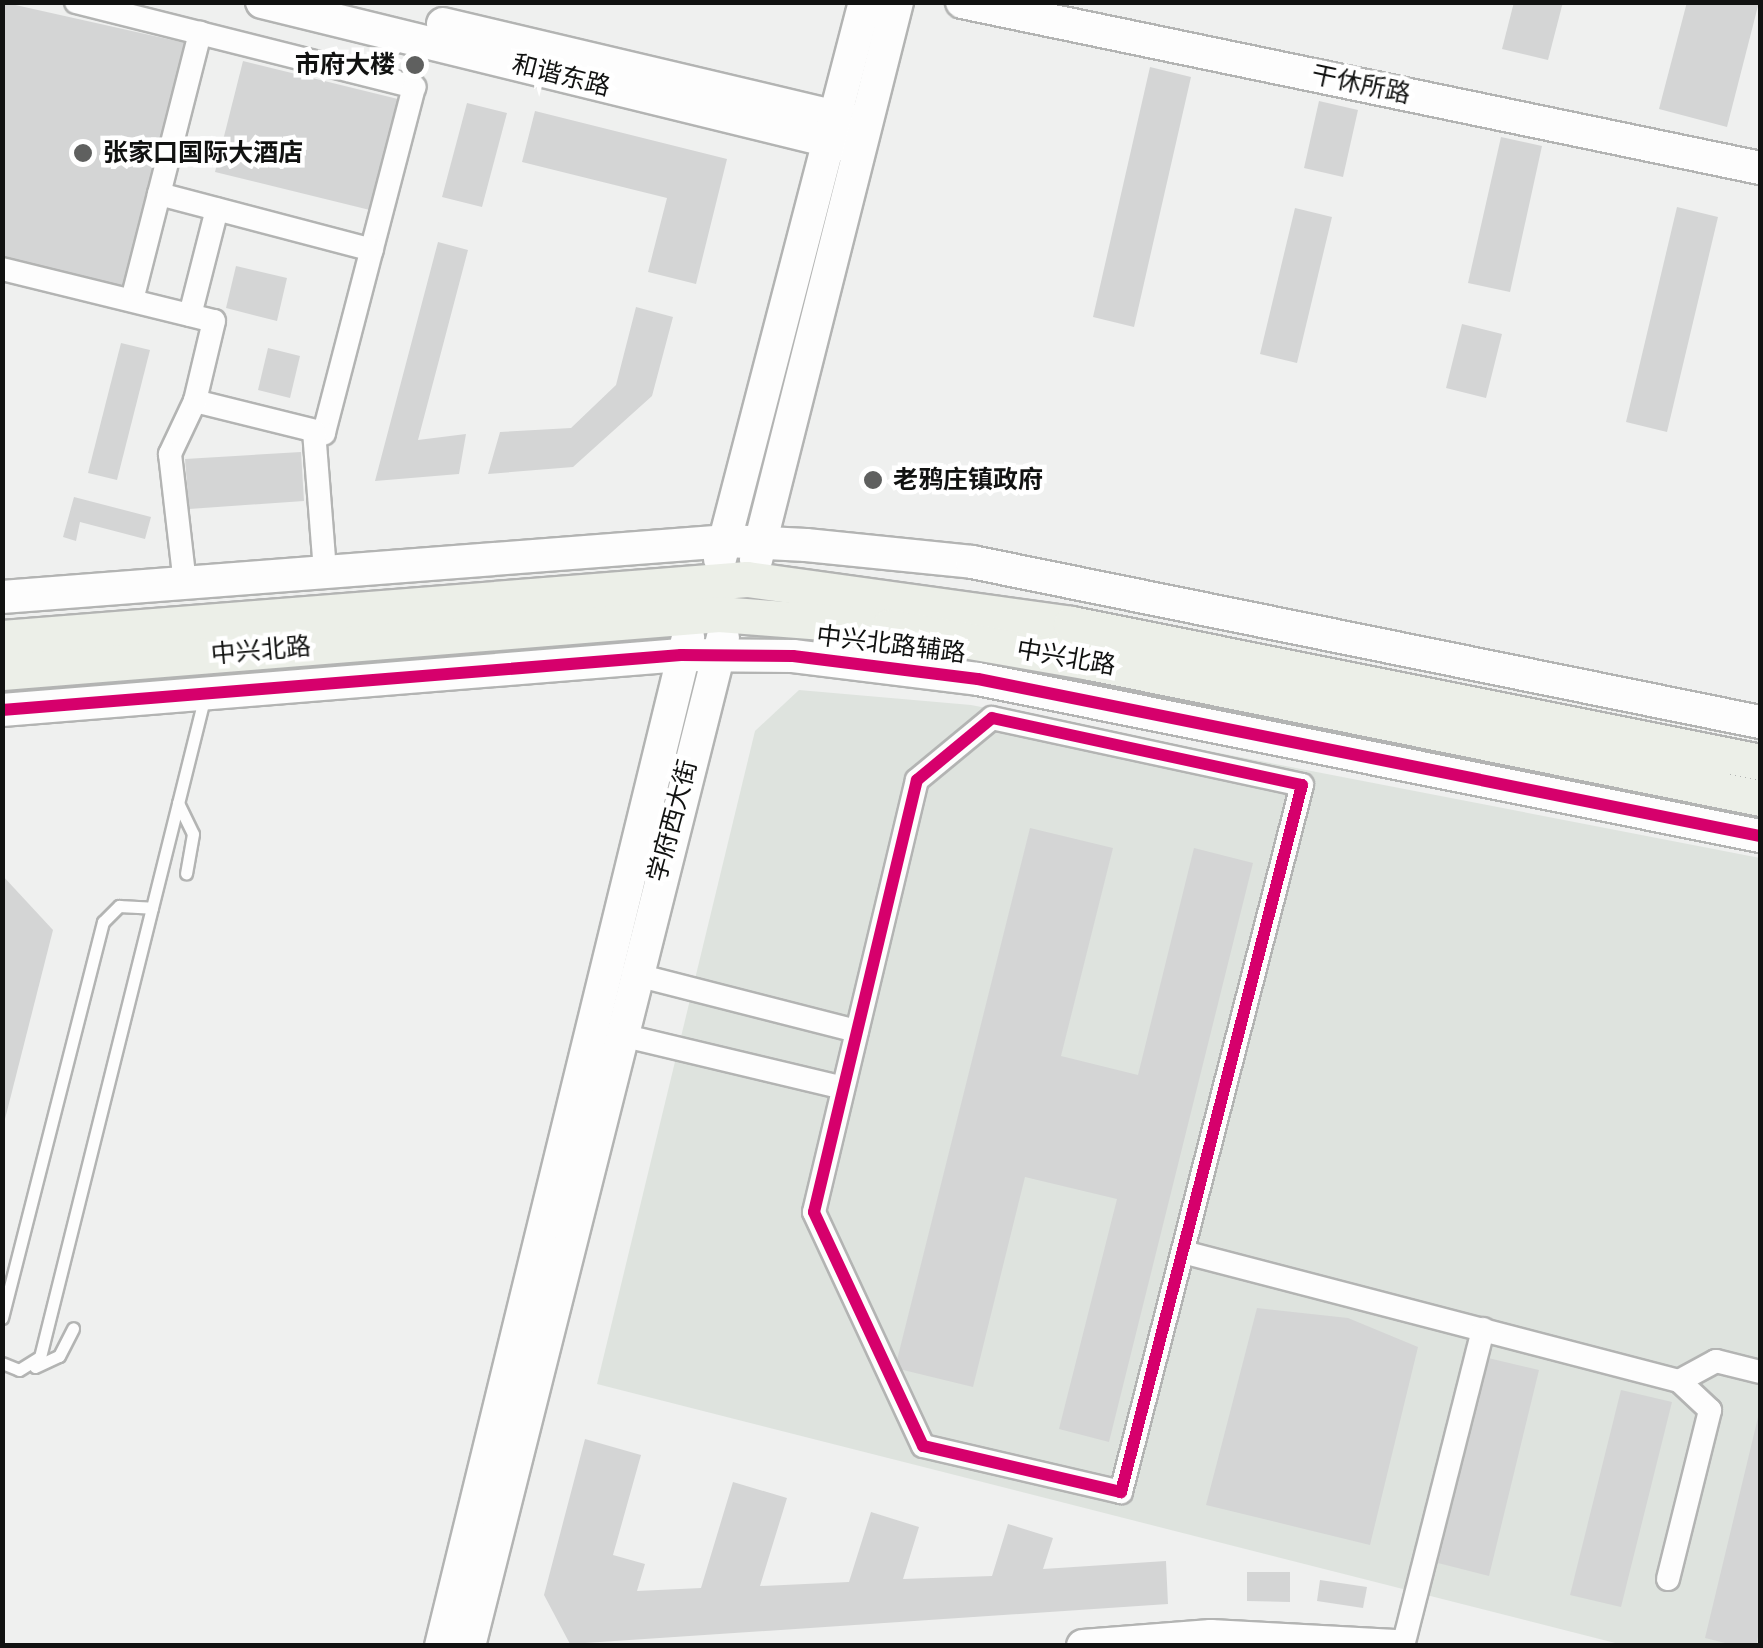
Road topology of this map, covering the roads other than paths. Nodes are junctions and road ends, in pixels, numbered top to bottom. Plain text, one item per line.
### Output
1 (76, 2) edge
2 (262, 2) edge
3 (354, 2) edge
4 (866, 2) edge
5 (896, 2) edge
6 (962, 2) edge
7 (200, 34) junction
8 (849, 133) junction
9 (1760, 168) edge
10 (159, 194) junction
11 (217, 209) junction
12 (372, 250) junction
13 (2, 269) edge
14 (132, 300) junction
15 (190, 315) junction
16 (195, 401) junction
17 (314, 431) junction
18 (728, 541) junction
19 (764, 543) junction
20 (325, 572) junction
21 (710, 579) junction
22 (747, 579) junction
23 (185, 582) junction
24 (2, 597) edge
25 (712, 617) junction
26 (2, 638) edge
27 (682, 655) junction
28 (716, 655) junction
29 (2, 672) edge
30 (205, 694) junction
31 (2, 710) edge
32 (1760, 722) edge
33 (1760, 762) edge
34 (1760, 798) edge
35 (178, 803) junction
36 (1760, 836) edge
37 (186, 873) dead end
38 (152, 908) junction
39 (633, 974) junction
40 (857, 1031) junction
41 (617, 1034) junction
42 (844, 1088) junction
43 (1183, 1252) junction
44 (2, 1318) edge
45 (74, 1328) dead end
46 (1482, 1330) junction
47 (2, 1363) edge
48 (35, 1367) junction
49 (1760, 1372) edge
50 (1679, 1381) junction
51 (1668, 1579) dead end
52 (442, 1646) edge
53 (469, 1646) edge
54 (1082, 1646) edge
55 (1394, 1646) edge
56 (1403, 1646) edge

1 - 7 street
2 - 8 street, 和谐东路
3 - 8 street, 和谐东路
4 - 8 street, 学府西大街
5 - 8 street, 学府西大街
6 - 9 street, 干休所路
7 - 10 street
7 - 12 street
8 - 18 street, 学府西大街
8 - 19 street, 学府西大街
10 - 11 street
10 - 14 street
11 - 12 street
11 - 15 street
12 - 17 street
13 - 14 street
14 - 15 street
15 - 16 street
16 - 17 street
16 - 23 street
17 - 20 street
18 - 19 street
18 - 20 street
18 - 21 street, 学府西大街
19 - 22 street, 学府西大街
19 - 32 street
20 - 23 street
21 - 22 main road, 中兴北路
21 - 25 street, 学府西大街
21 - 26 main road, 中兴北路
22 - 25 street, 学府西大街
22 - 33 main road, 中兴北路
23 - 24 street
25 - 27 street, 学府西大街
25 - 28 street, 学府西大街
25 - 29 main road, 中兴北路
25 - 34 main road, 中兴北路
27 - 28 street, 中兴北路辅路
27 - 30 street, 中兴北路辅路
27 - 52 street, 学府西大街
28 - 36 street, 中兴北路辅路
28 - 39 street, 学府西大街
30 - 31 street, 中兴北路辅路
30 - 35 lane
35 - 37 lane
35 - 38 lane
38 - 44 lane
38 - 48 lane
39 - 40 street
39 - 41 street, 学府西大街
40 - 42 street
40 - 43 street
41 - 42 street
41 - 53 street, 学府西大街
42 - 43 street
43 - 46 street
45 - 48 lane
46 - 50 street
46 - 56 street
47 - 48 lane
49 - 50 street
50 - 51 street
54 - 55 street

